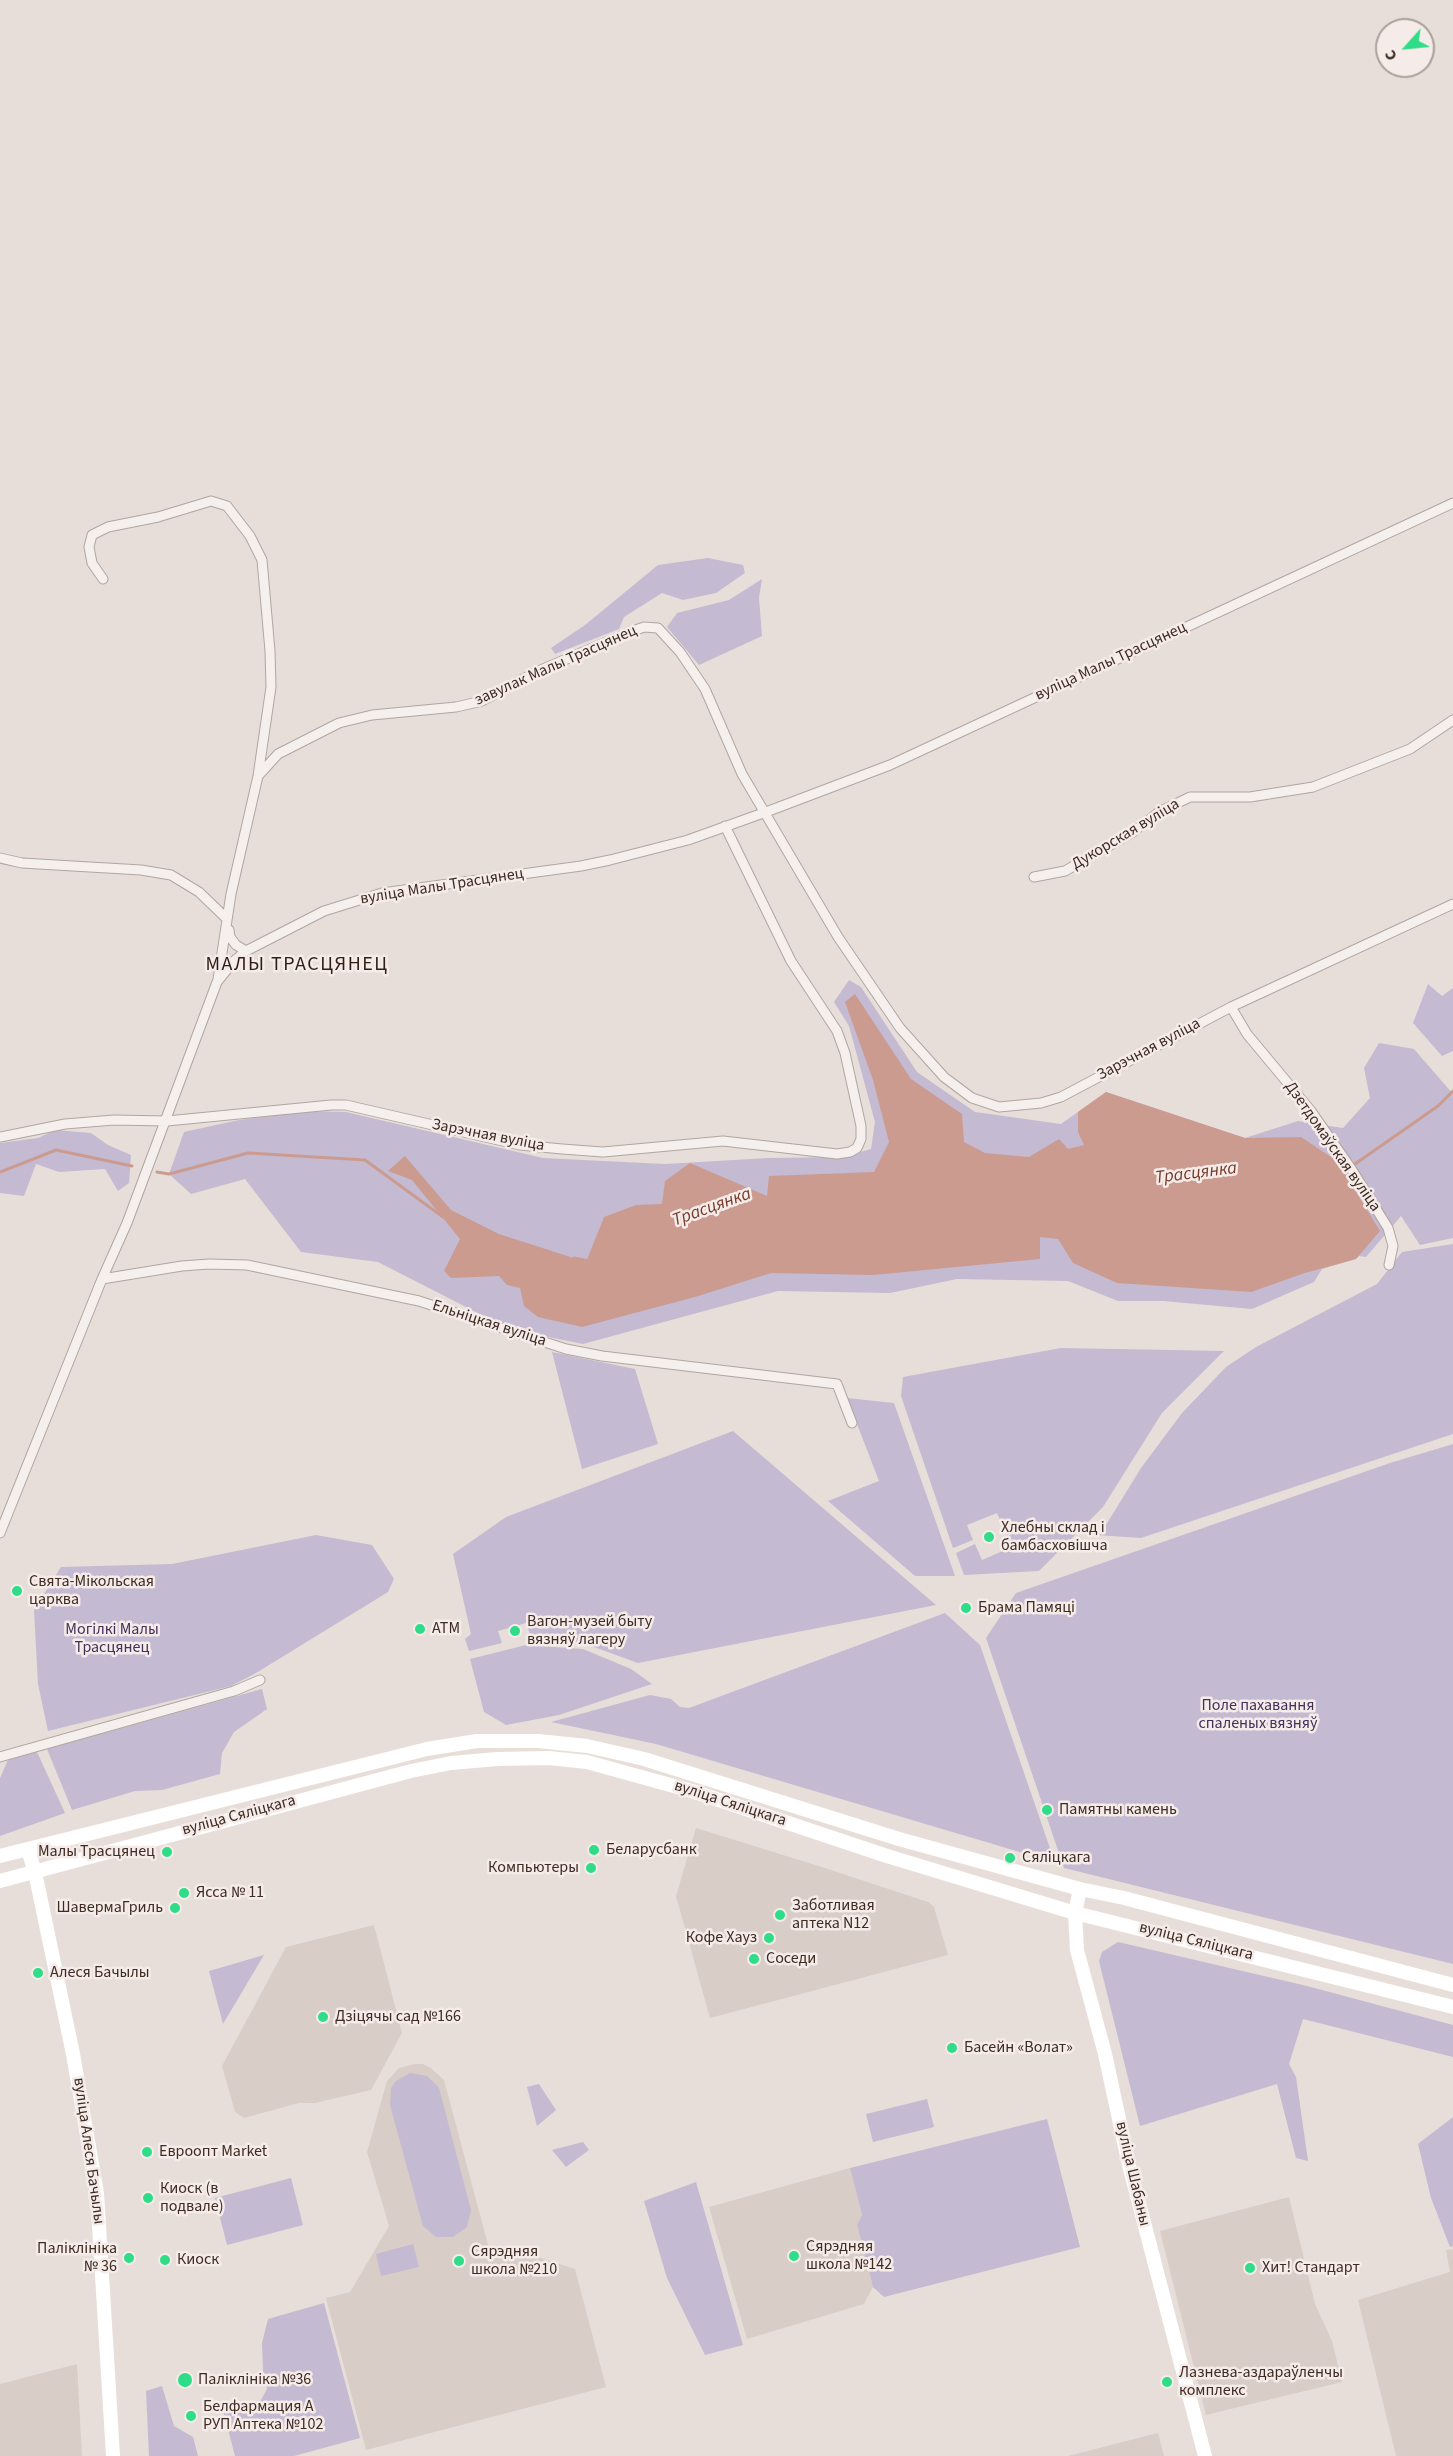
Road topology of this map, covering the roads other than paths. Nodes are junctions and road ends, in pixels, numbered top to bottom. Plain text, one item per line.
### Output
1 (1453, 503) edge
2 (103, 579) dead end
3 (1453, 720) edge
4 (258, 776) junction
5 (766, 812) junction
6 (725, 826) junction
7 (0, 858) edge
8 (1034, 877) dead end
9 (1453, 904) edge
10 (227, 919) junction
11 (246, 951) junction
12 (217, 982) junction
13 (1231, 1007) junction
14 (167, 1121) junction
15 (0, 1137) edge
16 (1389, 1265) dead end
17 (102, 1279) junction
18 (852, 1423) dead end
19 (0, 1533) edge
20 (260, 1680) dead end
21 (0, 1757) edge
22 (28, 1850) junction
23 (0, 1856) edge
24 (35, 1872) junction
25 (0, 1881) edge
26 (1080, 1889) junction
27 (1075, 1913) junction
28 (1453, 1985) edge
29 (1453, 2007) edge
30 (113, 2456) edge
31 (1205, 2456) edge

1 - 5 street, вуліца Малы Трасцянец
2 - 4 street
3 - 8 street, Дукорская вуліца
4 - 5 street, завулак Малы Трасцянец
4 - 10 street
5 - 6 street, вуліца Малы Трасцянец
5 - 13 street, Зарэчная вуліца
6 - 11 street, вуліца Малы Трасцянец
6 - 14 street, Зарэчная вуліца
7 - 10 street
9 - 13 street, Зарэчная вуліца
10 - 11 street
10 - 12 street
11 - 12 street, вуліца Малы Трасцянец
12 - 14 street, вуліца Малы Трасцянец
13 - 16 street, Дзетдомаўская вуліца
14 - 15 street, Зарэчная вуліца
14 - 17 street
17 - 18 street, Ельніцкая вуліца
17 - 19 street
20 - 21 street
22 - 23 main road, вуліца Сяліцкага
22 - 24 main road, вуліца Алеся Бачылы
22 - 26 main road, вуліца Сяліцкага
24 - 25 main road, вуліца Сяліцкага
24 - 27 main road, вуліца Сяліцкага
24 - 30 main road, вуліца Алеся Бачылы
26 - 27 main road, вуліца Шабаны
26 - 28 main road, вуліца Сяліцкага
27 - 29 main road, вуліца Сяліцкага
27 - 31 main road, вуліца Шабаны

